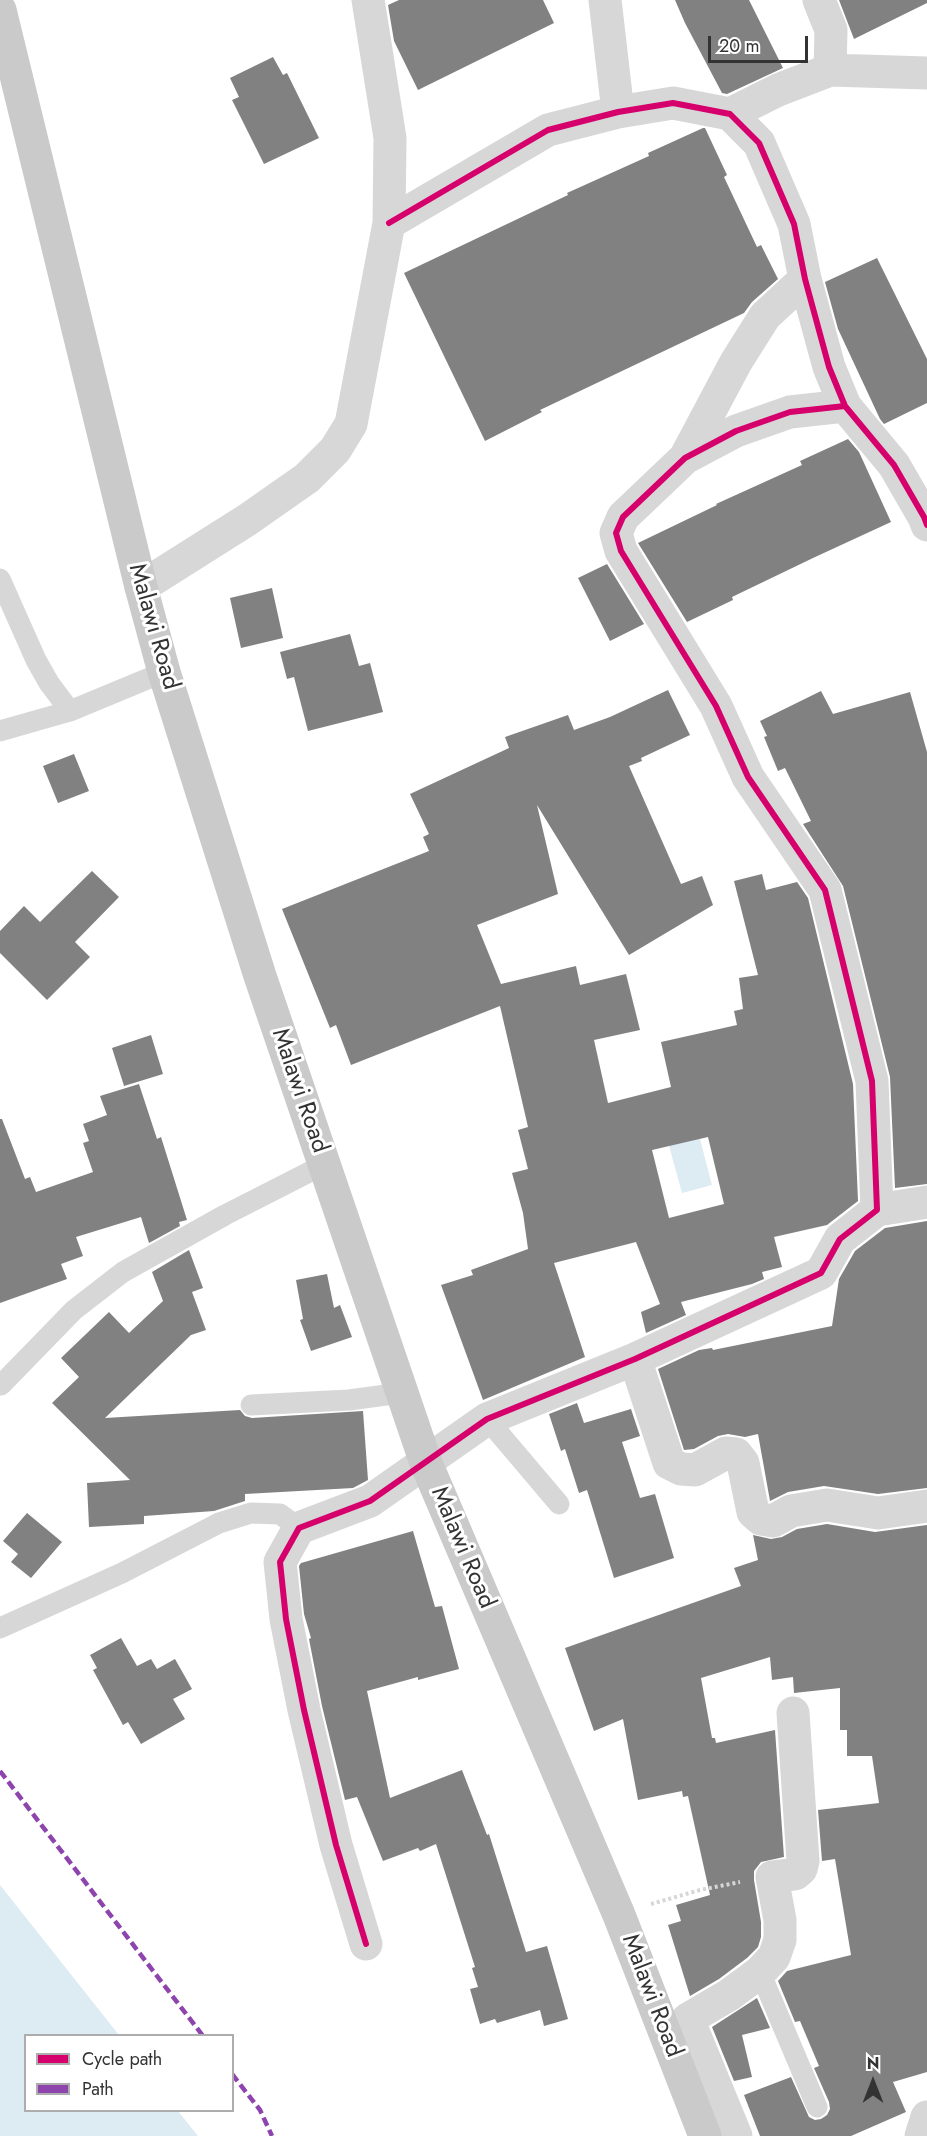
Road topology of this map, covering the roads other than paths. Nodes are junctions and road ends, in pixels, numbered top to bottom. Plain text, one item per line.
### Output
1 (368, 0) edge
2 (604, 0) edge
3 (819, 0) edge
4 (0, 10) edge
5 (830, 70) junction
6 (927, 73) edge
7 (618, 112) junction
8 (730, 114) junction
9 (389, 223) junction
10 (805, 279) junction
11 (845, 406) junction
12 (685, 458) junction
13 (926, 518) edge
14 (0, 579) edge
15 (141, 587) junction
16 (164, 672) junction
17 (70, 711) junction
18 (0, 731) edge
19 (325, 1164) junction
20 (927, 1202) edge
21 (877, 1210) junction
22 (635, 1359) junction
23 (1, 1386) edge
24 (401, 1393) junction
25 (251, 1406) dead end
26 (487, 1419) junction
27 (426, 1463) junction
28 (559, 1504) dead end
29 (927, 1506) edge
30 (299, 1528) junction
31 (0, 1628) edge
32 (793, 1713) dead end
33 (366, 1944) dead end
34 (760, 1972) junction
35 (817, 2107) dead end
36 (927, 2117) edge
37 (705, 2136) edge
38 (736, 2136) edge
39 (921, 2136) edge

1 - 9 street
2 - 7 street
3 - 5 street
4 - 15 main road, Malawi Road
5 - 6 street
5 - 8 street
7 - 8 street
7 - 9 street
8 - 10 street
9 - 15 street
10 - 11 street
10 - 12 street
11 - 12 street
11 - 13 street
12 - 21 street
14 - 17 lane
15 - 16 main road, Malawi Road
16 - 17 lane
16 - 19 main road, Malawi Road
17 - 18 lane
19 - 23 lane
19 - 24 main road, Malawi Road
20 - 21 street
21 - 22 street
22 - 26 street
22 - 29 street
24 - 25 lane
24 - 27 main road, Malawi Road
26 - 27 street
26 - 28 lane
27 - 30 street
27 - 37 main road, Malawi Road
30 - 31 lane
30 - 33 street
32 - 34 street
34 - 35 lane
34 - 38 street
36 - 39 street

